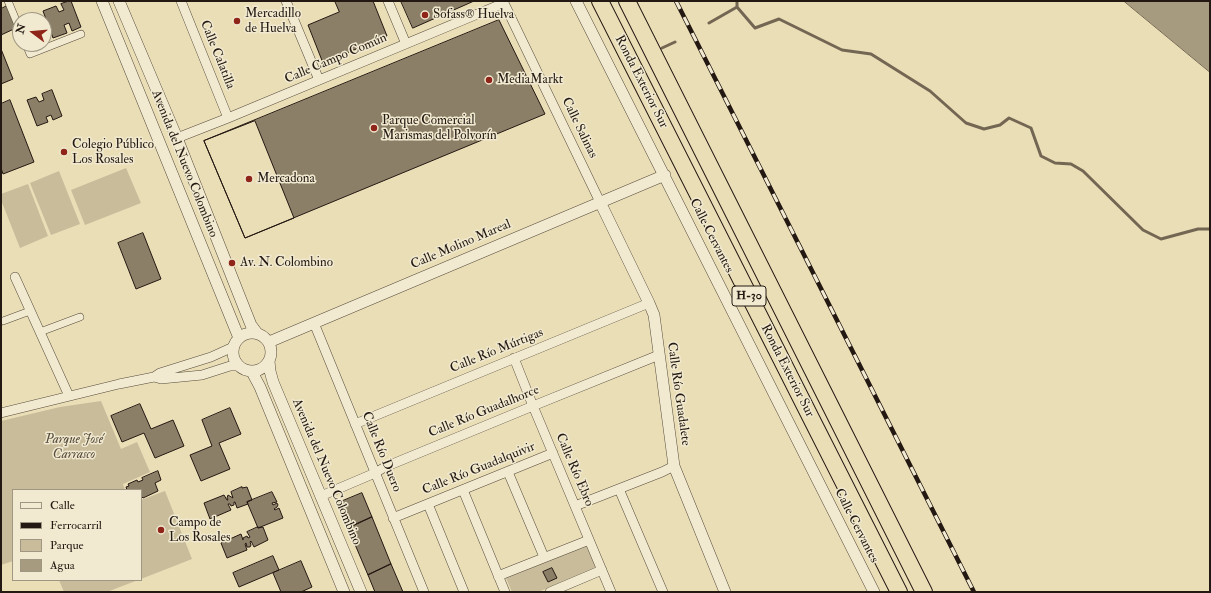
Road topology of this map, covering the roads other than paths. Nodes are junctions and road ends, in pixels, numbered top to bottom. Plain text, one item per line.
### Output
1 (8, 1) edge
2 (102, 1) edge
3 (119, 1) edge
4 (181, 1) edge
5 (286, 1) edge
6 (388, 1) edge
7 (576, 1) edge
8 (600, 1) edge
9 (627, 1) edge
10 (504, 2) edge
11 (13, 12) edge
12 (81, 34) dead end
13 (406, 44) junction
14 (52, 45) edge
15 (319, 80) junction
16 (228, 118) junction
17 (177, 138) junction
18 (665, 175) junction
19 (600, 202) junction
20 (15, 277) dead end
21 (649, 303) junction
22 (30, 311) junction
23 (80, 317) dead end
24 (3, 321) dead end
25 (314, 322) junction
26 (40, 332) junction
27 (257, 334) junction
28 (239, 338) junction
29 (269, 342) junction
30 (233, 347) junction
31 (659, 355) junction
32 (514, 358) junction
33 (269, 361) junction
34 (238, 366) junction
35 (252, 372) junction
36 (154, 377) junction
37 (68, 396) junction
38 (533, 406) junction
39 (1, 413) edge
40 (355, 424) junction
41 (553, 453) junction
42 (674, 466) junction
43 (508, 472) junction
44 (375, 473) junction
45 (619, 489) junction
46 (463, 490) junction
47 (321, 496) junction
48 (428, 504) junction
49 (575, 506) junction
50 (393, 518) junction
51 (589, 540) junction
52 (544, 558) junction
53 (602, 570) junction
54 (498, 576) junction
55 (555, 591) edge
56 (344, 592) edge
57 (361, 592) edge
58 (424, 592) edge
59 (464, 592) edge
60 (505, 592) edge
61 (611, 592) edge
62 (662, 592) edge
63 (725, 592) edge
64 (874, 592) edge
65 (898, 592) edge
66 (924, 592) edge

1 - 11 street
2 - 28 street, Avenida del Nuevo Colombino
3 - 17 street, Avenida del Nuevo Colombino
4 - 16 street, Calle Calatilla
5 - 15 street
6 - 13 street
7 - 18 street, Calle Cervantes
8 - 65 highway, Ronda Exterior Sur / H-30
9 - 66 highway, Ronda Exterior Sur / H-30
10 - 13 street, Calle Campo Común
10 - 19 street, Calle Salinas
12 - 14 street
13 - 15 street, Calle Campo Común
15 - 16 street, Calle Campo Común
16 - 17 street, Calle Campo Común
17 - 27 street, Avenida del Nuevo Colombino
18 - 19 street, Calle Molino Mareal
18 - 64 street, Calle Cervantes
19 - 21 street, Calle Río Guadalete
19 - 25 street, Calle Molino Mareal
20 - 22 street
21 - 31 street, Calle Río Guadalete
21 - 32 street, Calle Río Múrtigas
22 - 24 street
22 - 26 street
23 - 26 street
25 - 29 street, Calle Molino Mareal
25 - 40 street, Calle Río Duero
26 - 37 street
27 - 28 street
27 - 29 street
28 - 30 street
29 - 33 street
30 - 34 street
30 - 36 street
31 - 38 street, Calle Río Guadalhorce
31 - 42 street, Calle Río Guadalete
32 - 38 street, Calle Río Ebro
32 - 40 street, Calle Río Múrtigas
33 - 35 street
33 - 47 street, Avenida del Nuevo Colombino
34 - 35 street
34 - 36 street
35 - 56 street
36 - 37 street
37 - 39 street
38 - 41 street, Calle Río Ebro
38 - 44 street, Calle Río Guadalhorce
40 - 44 street, Calle Río Duero
41 - 43 street, Calle Río Guadalquivir
41 - 49 street, Calle Río Ebro
42 - 45 street
42 - 63 street, Calle Río Guadalete
43 - 46 street, Calle Río Guadalquivir
43 - 52 street
44 - 47 street, Calle Río Guadalhorce
44 - 50 street, Calle Río Duero
45 - 49 street
45 - 62 street
46 - 48 street, Calle Río Guadalquivir
46 - 54 street
47 - 57 street, Avenida del Nuevo Colombino
48 - 50 street, Calle Río Guadalquivir
48 - 59 street
49 - 51 street, Calle Río Ebro
50 - 58 street, Calle Río Duero
51 - 52 street
51 - 53 street, Calle Río Ebro
52 - 54 street
53 - 55 street
53 - 61 street, Calle Río Ebro
54 - 60 street

